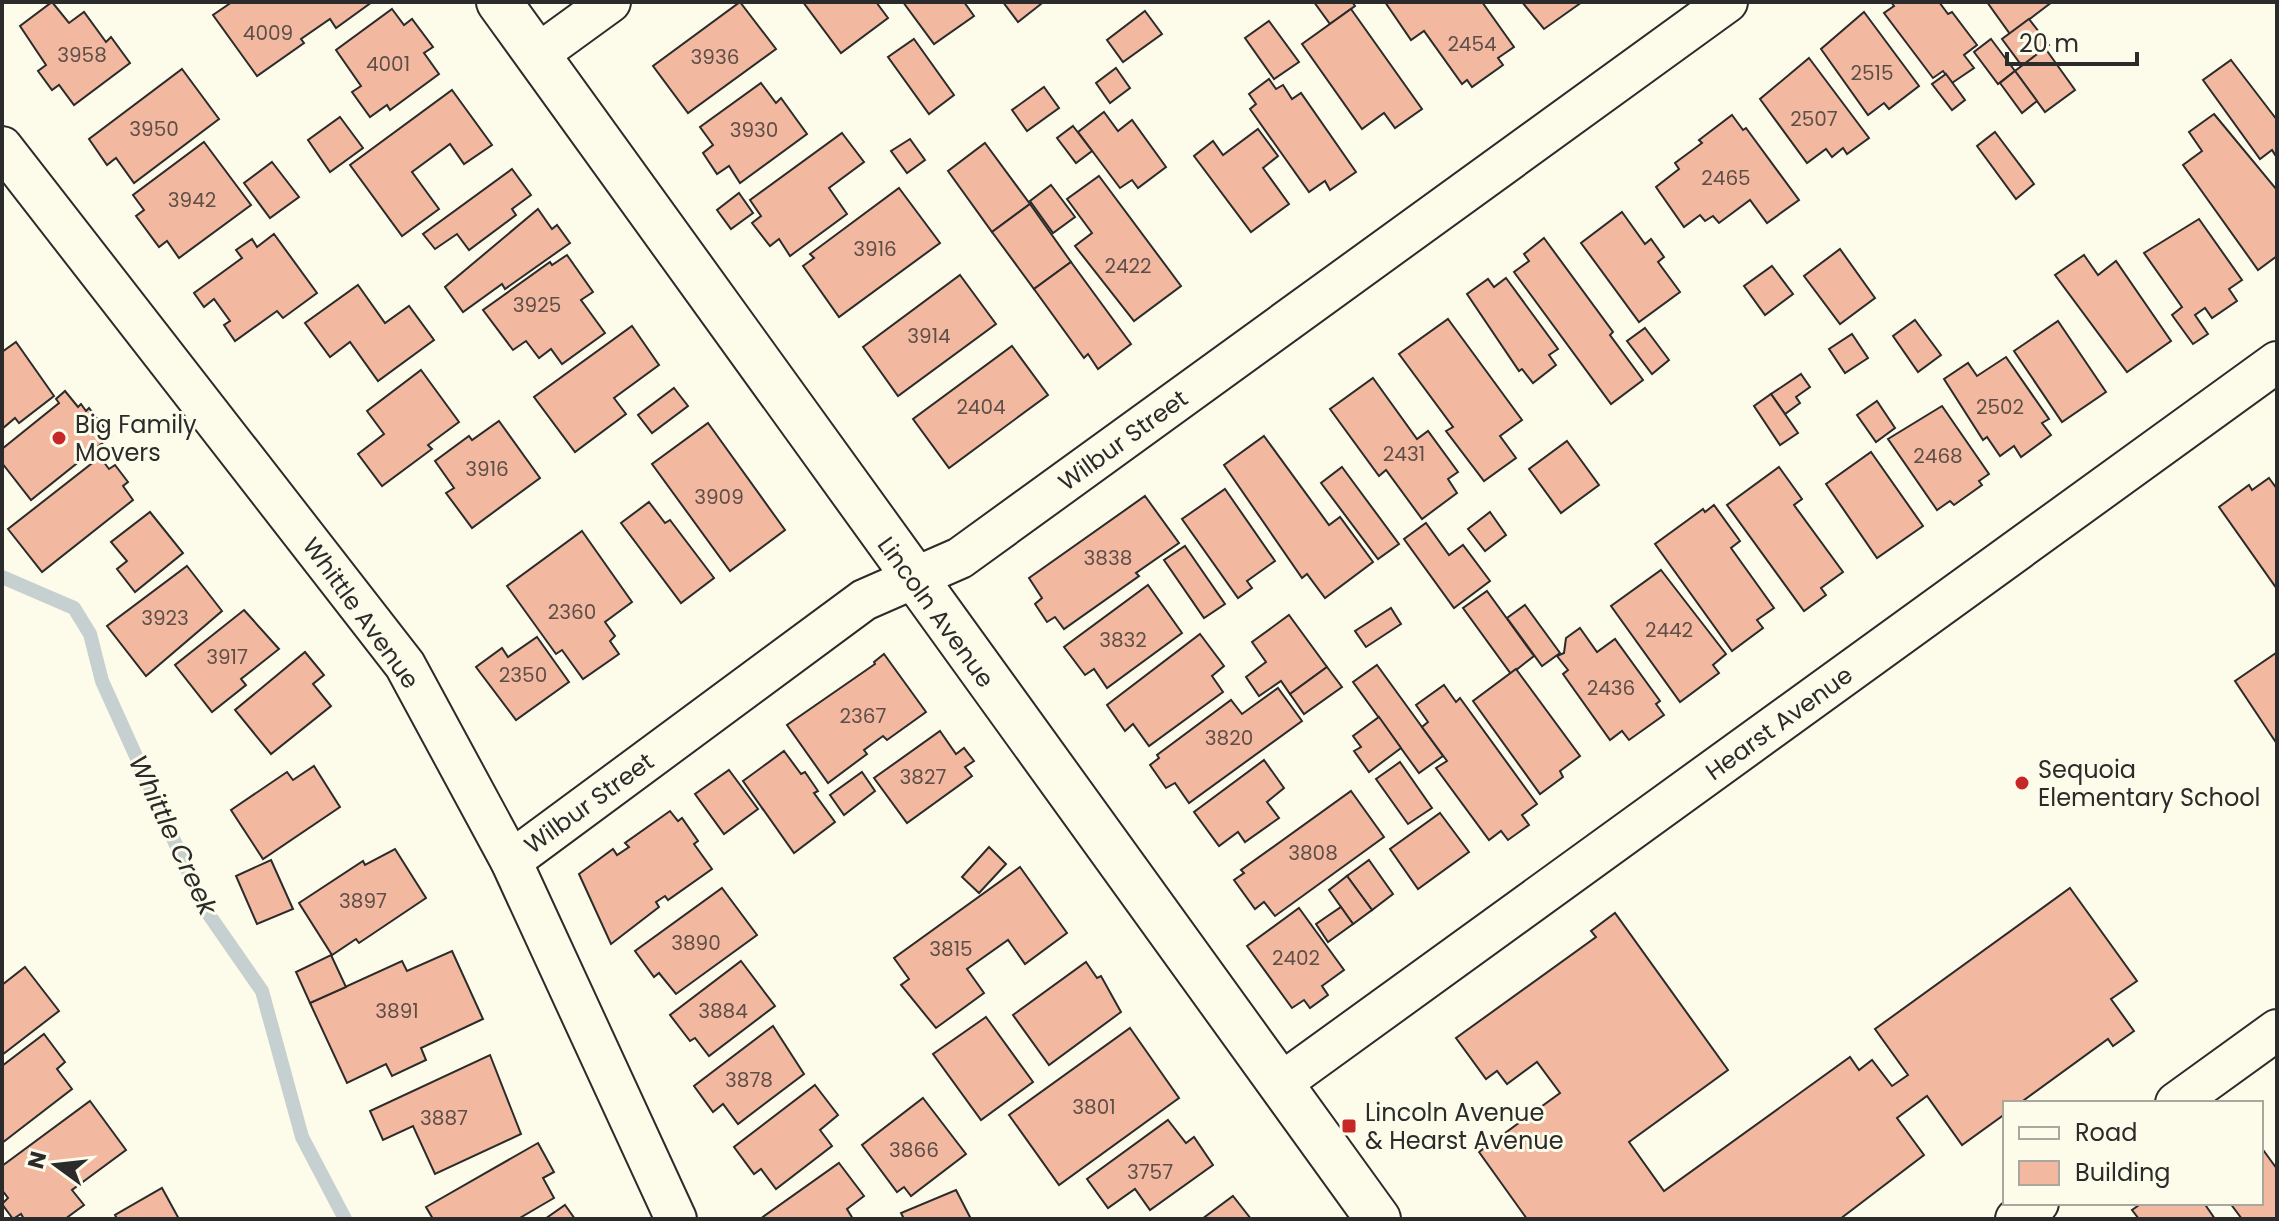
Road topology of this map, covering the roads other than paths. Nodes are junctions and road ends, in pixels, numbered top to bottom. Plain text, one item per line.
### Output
1 (499, 2) edge
2 (610, 2) edge
3 (1727, 2) edge
4 (537, 55) junction
5 (2, 147) edge
6 (2277, 362) edge
7 (912, 579) junction
8 (511, 861) junction
9 (2277, 1030) edge
10 (1280, 1084) junction
11 (2179, 1101) edge
12 (2035, 1205) edge
13 (676, 1219) edge
14 (1378, 1219) edge
15 (2016, 1219) edge

1 - 4 main road, Lincoln Avenue
2 - 4 street
3 - 7 street, Wilbur Street
4 - 7 main road, Lincoln Avenue
5 - 8 street, Whittle Avenue
6 - 10 street, Hearst Avenue
7 - 8 street, Wilbur Street
7 - 10 main road, Lincoln Avenue
8 - 13 street, Whittle Avenue
9 - 11 street
10 - 14 main road, Lincoln Avenue
12 - 15 street

